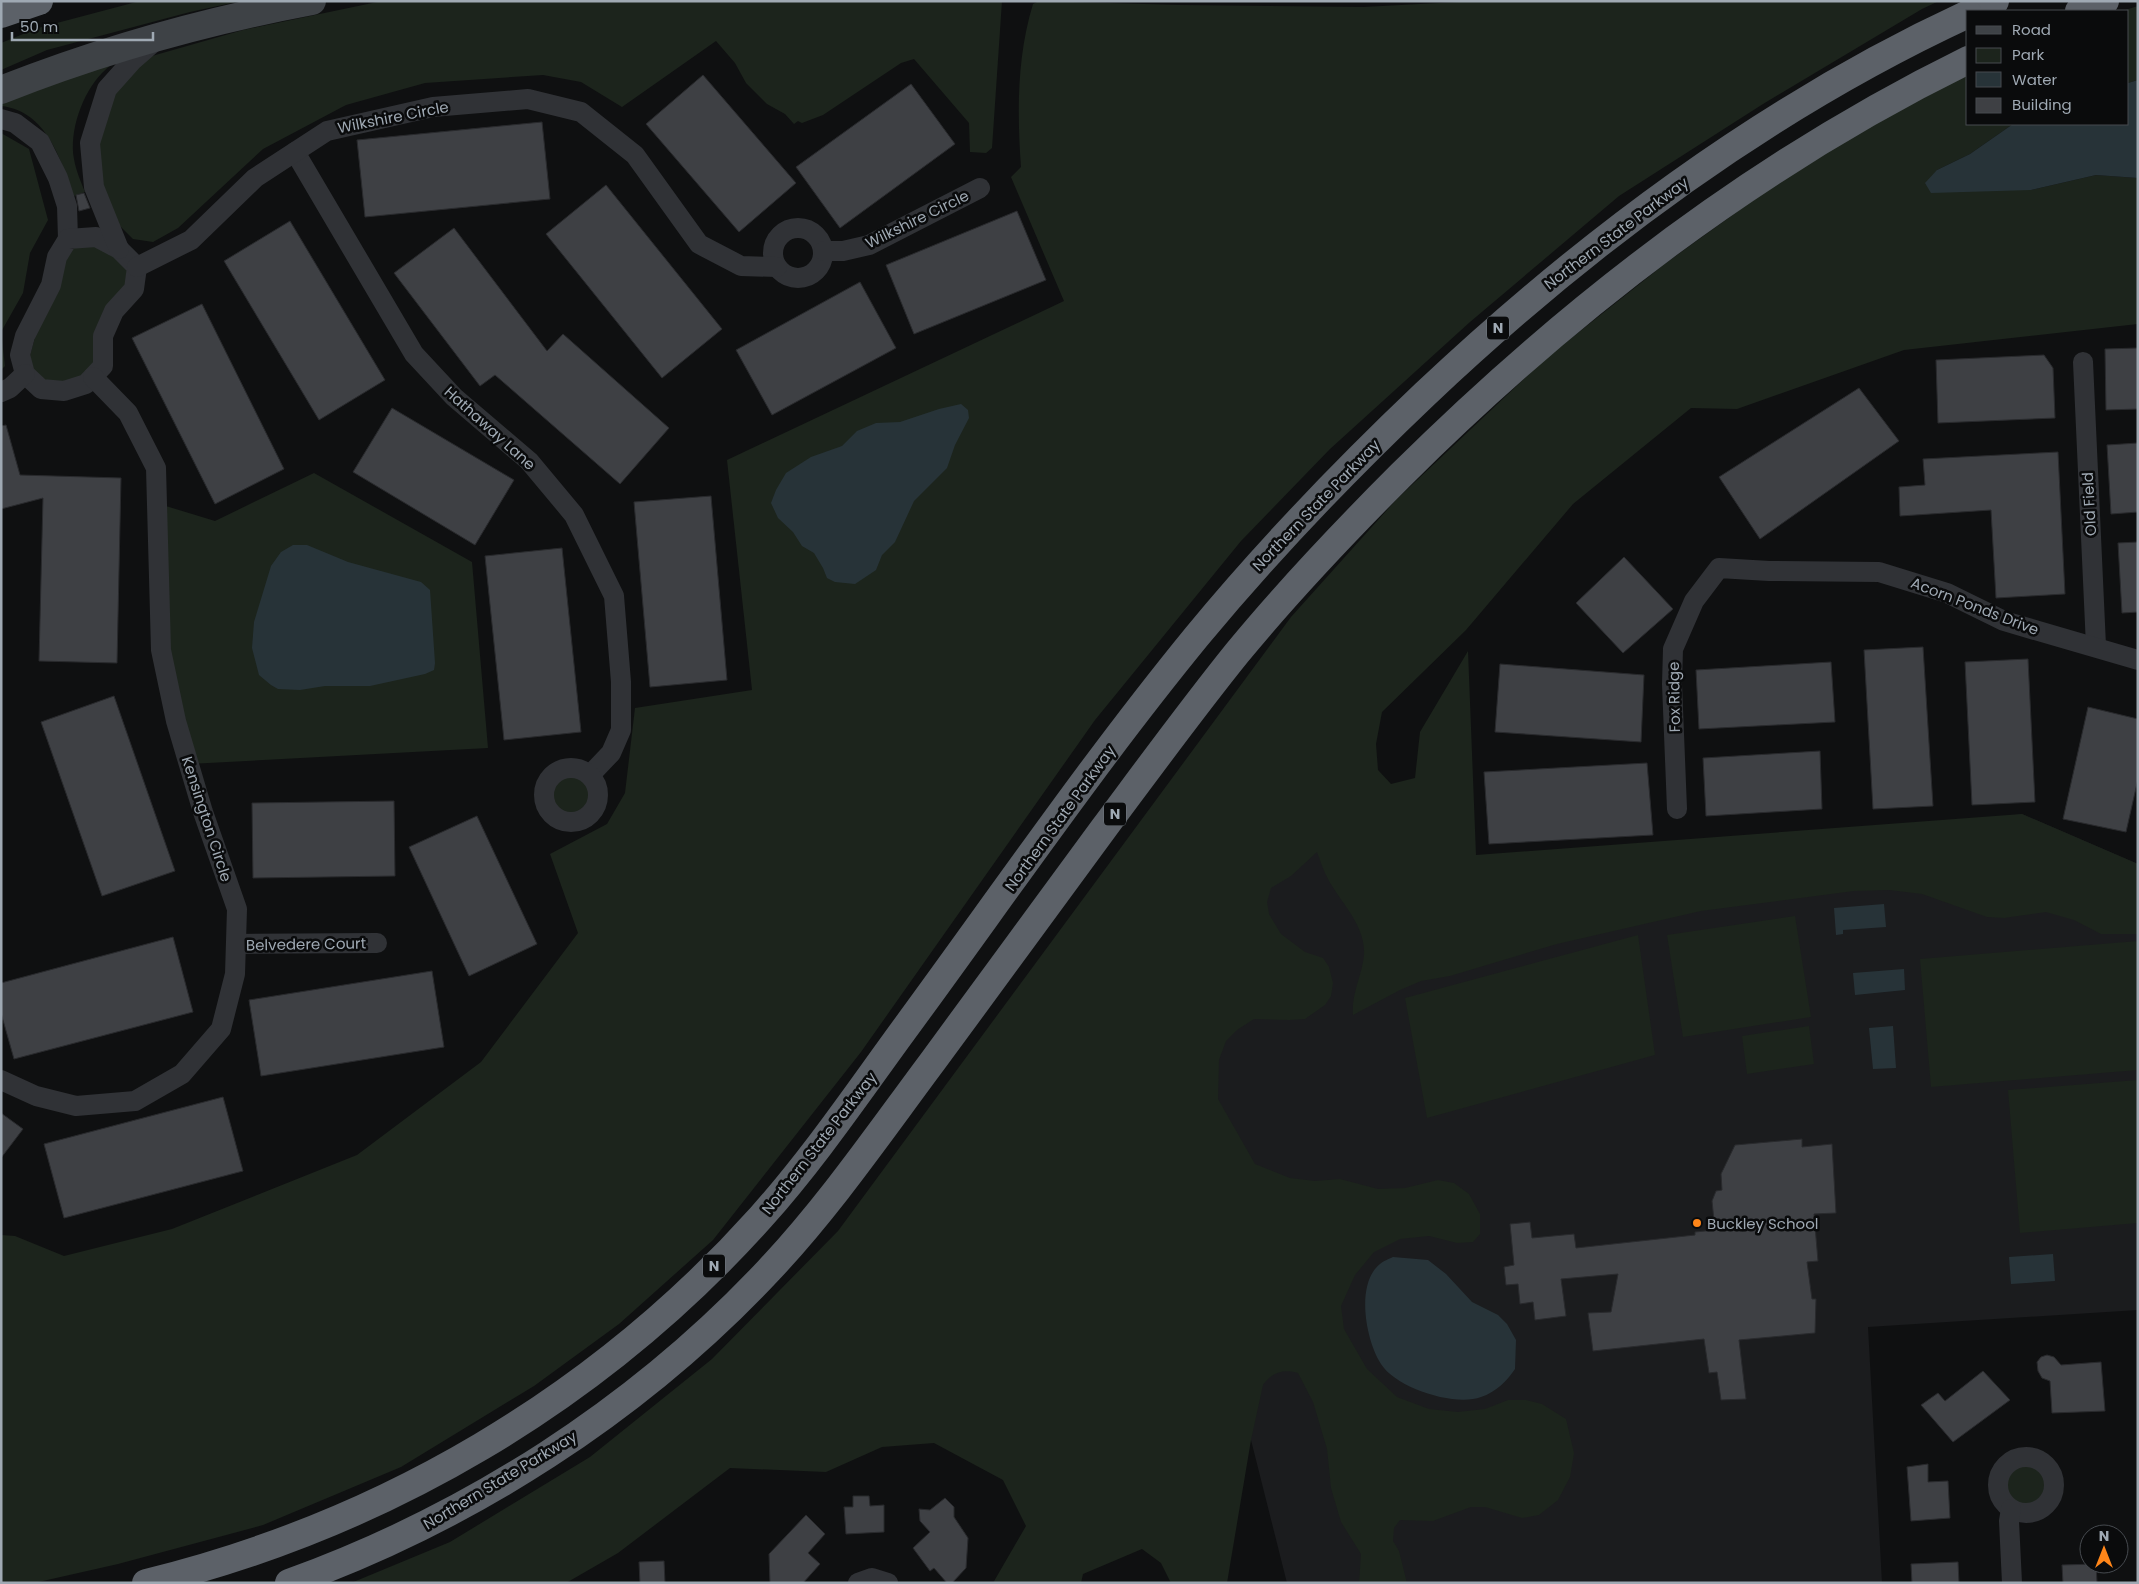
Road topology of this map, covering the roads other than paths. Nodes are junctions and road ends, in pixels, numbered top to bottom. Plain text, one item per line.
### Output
1 (40, 1) edge
2 (312, 1) edge
3 (1995, 1) edge
4 (2105, 1) edge
5 (1975, 10) edge
6 (2082, 10) edge
7 (1, 14) edge
8 (1966, 15) edge
9 (160, 36) junction
10 (1966, 61) edge
11 (1, 90) edge
12 (1, 119) edge
13 (295, 152) junction
14 (980, 188) dead end
15 (68, 239) junction
16 (120, 249) junction
17 (824, 251) junction
18 (137, 267) junction
19 (777, 267) junction
20 (2083, 362) dead end
21 (25, 374) junction
22 (93, 377) junction
23 (1, 392) edge
24 (1719, 568) joint
25 (2096, 646) junction
26 (2138, 660) edge
27 (590, 775) dead end
28 (1677, 809) dead end
29 (376, 943) dead end
30 (236, 944) junction
31 (1, 1080) edge
32 (2011, 1509) dead end
33 (146, 1583) edge
34 (289, 1583) edge
35 (858, 1583) edge
36 (888, 1583) edge
37 (2012, 1583) edge

1 - 7 highway
2 - 9 main road
3 - 5 highway
4 - 6 highway
8 - 33 highway, Northern State Parkway / N
9 - 11 main road
9 - 16 street
10 - 34 highway, Northern State Parkway / N
12 - 15 street
13 - 18 street, Wilkshire Circle
13 - 19 street, Wilkshire Circle
13 - 27 street, Hathaway Lane
14 - 17 street, Wilkshire Circle
15 - 16 street
15 - 21 street
16 - 18 street
17 - 19 street, Wilkshire Circle
17 - 19 street
18 - 22 street
20 - 25 street, Old Field
21 - 22 street
21 - 23 street
22 - 30 street, Kensington Circle
24 - 25 street, Acorn Ponds Drive
24 - 28 street, Fox Ridge
25 - 26 street, Acorn Ponds Drive
29 - 30 street, Belvedere Court
30 - 31 street, Kensington Circle
32 - 37 street
35 - 36 street

